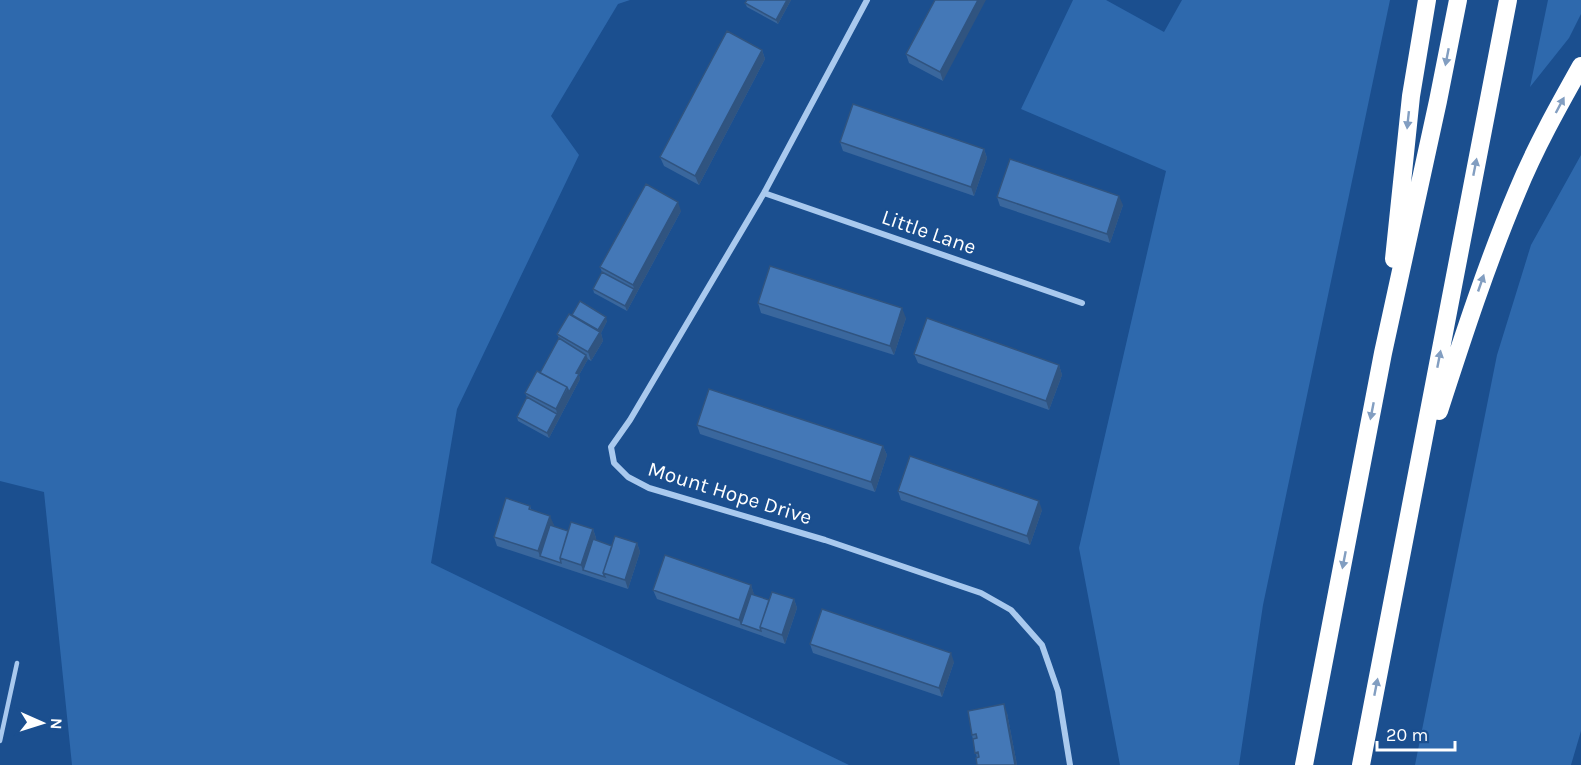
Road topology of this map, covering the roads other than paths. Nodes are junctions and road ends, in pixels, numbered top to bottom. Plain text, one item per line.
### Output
1 (867, 0) edge
2 (1427, 0) edge
3 (1458, 0) edge
4 (1508, 0) edge
5 (1581, 66) edge
6 (764, 193) junction
7 (1082, 303) dead end
8 (1383, 353) junction
9 (1416, 478) junction
10 (17, 663) dead end
11 (0, 741) edge
12 (1070, 765) edge
13 (1304, 765) edge
14 (1361, 765) edge

1 - 6 street, Mount Hope Drive
2 -> 8 highway
3 -> 8 highway
9 -> 4 highway
9 -> 5 highway
6 - 7 street, Little Lane
6 - 12 street, Mount Hope Drive
8 -> 13 highway
14 -> 9 highway
10 - 11 lane

